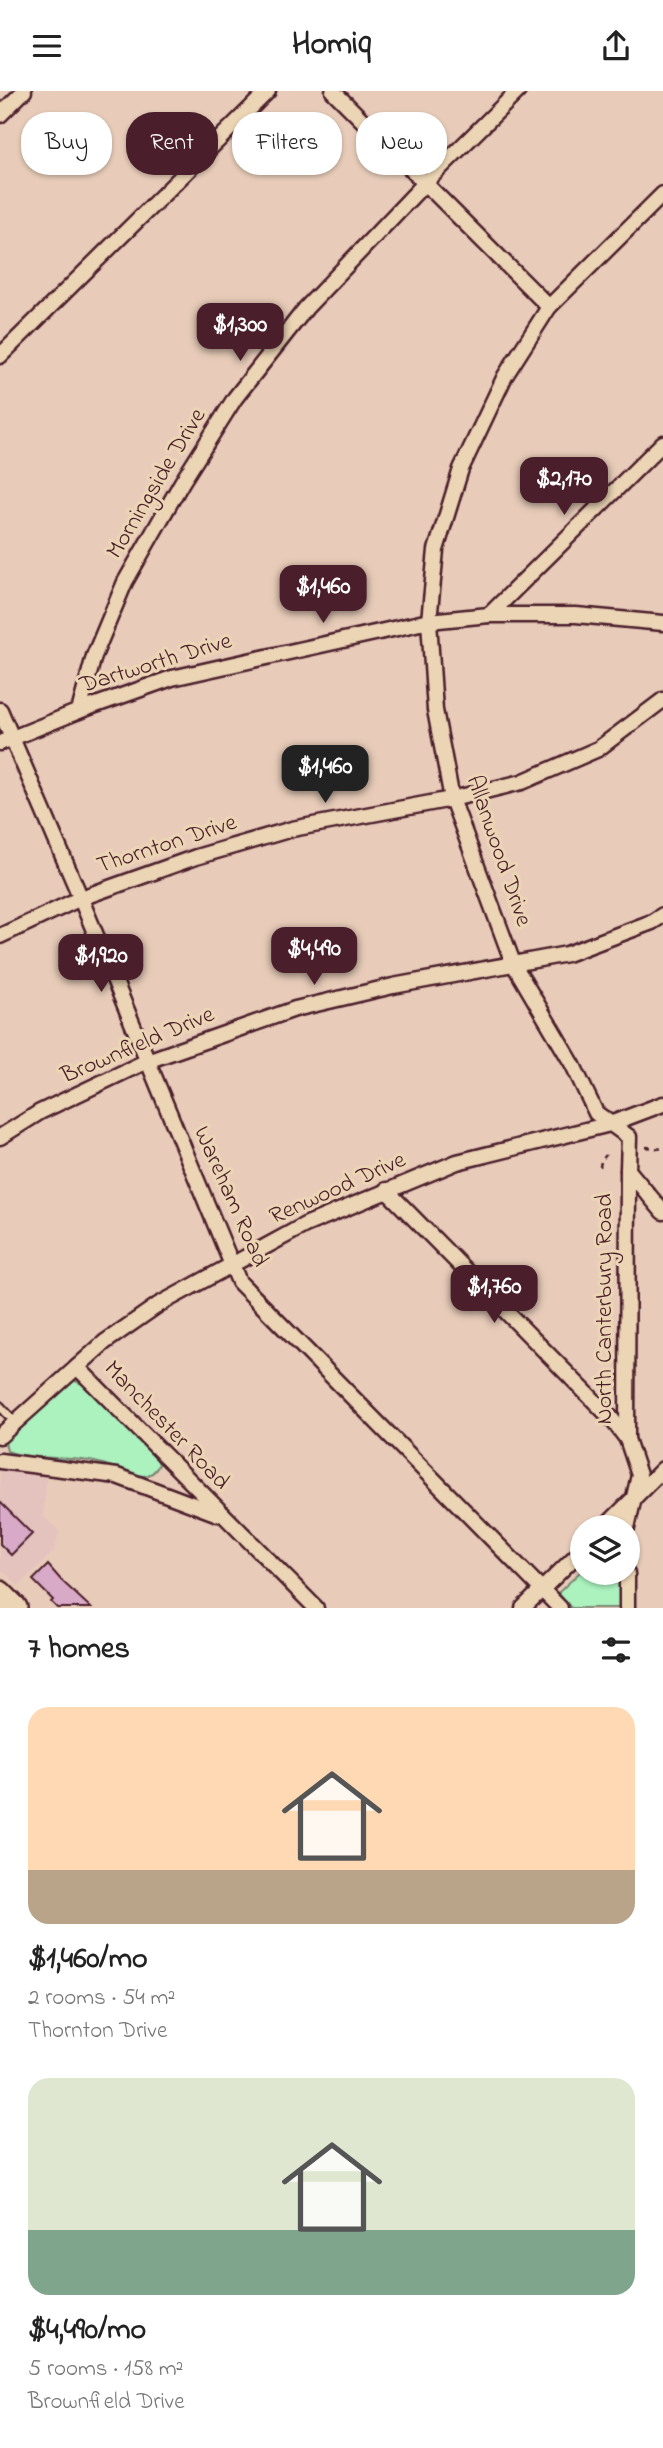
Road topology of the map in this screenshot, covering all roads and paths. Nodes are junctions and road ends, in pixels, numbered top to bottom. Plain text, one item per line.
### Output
1 (24, 91) edge
2 (268, 91) edge
3 (332, 91) edge
4 (518, 91) edge
5 (0, 115) edge
6 (425, 183) junction
7 (663, 194) edge
8 (549, 307) junction
9 (0, 356) edge
10 (663, 443) edge
11 (489, 615) junction
12 (429, 621) junction
13 (663, 624) edge
14 (663, 700) edge
15 (0, 710) edge
16 (79, 711) junction
17 (7, 740) edge
18 (452, 799) junction
19 (81, 898) junction
20 (663, 915) edge
21 (0, 936) edge
22 (513, 963) junction
23 (147, 1061) junction
24 (663, 1104) edge
25 (610, 1123) junction
26 (0, 1137) edge
27 (646, 1147) dead end
28 (663, 1149) edge
29 (606, 1155) dead end
30 (600, 1167) dead end
31 (628, 1170) junction
32 (386, 1191) junction
33 (663, 1212) edge
34 (231, 1264) junction
35 (77, 1367) junction
36 (0, 1406) edge
37 (15, 1422) junction
38 (0, 1436) edge
39 (627, 1439) junction
40 (0, 1461) edge
41 (663, 1469) edge
42 (633, 1499) junction
43 (617, 1515) edge
44 (630, 1515) edge
45 (222, 1516) junction
46 (570, 1562) edge
47 (627, 1585) edge
48 (542, 1590) junction
49 (0, 1593) edge
50 (15, 1608) edge
51 (316, 1608) edge
52 (523, 1608) edge
53 (560, 1608) edge
54 (627, 1608) edge

1 - 5 street
2 - 9 street
3 - 6 street
4 - 6 street, Morningside Drive
6 - 8 street
6 - 16 street, Morningside Drive
7 - 8 street, Allanwood Drive
8 - 12 street, Allanwood Drive
10 - 11 street
11 - 12 street, Dartworth Drive
11 - 13 street, Dartworth Drive
12 - 16 street, Dartworth Drive
12 - 18 street, Allanwood Drive
14 - 18 street, Thornton Drive
15 - 17 street, Wareham Road
16 - 17 street, Dartworth Drive
17 - 19 street, Wareham Road
18 - 19 street, Thornton Drive
18 - 22 street, Allanwood Drive
19 - 21 street, Thornton Drive
19 - 23 street, Wareham Road
20 - 22 street, Brownfield Drive
22 - 23 street, Brownfield Drive
22 - 25 street, Allanwood Drive
23 - 26 street, Brownfield Drive
23 - 34 street, Wareham Road
24 - 25 street, Renwood Drive
25 - 31 street, Allanwood Drive
25 - 32 street, Renwood Drive
27 - 28 path
29 - 30 path
31 - 33 street
31 - 39 street, North Canterbury Road
32 - 34 street, Renwood Drive
32 - 39 street
34 - 35 street, Renwood Drive
34 - 48 street, Wareham Road
35 - 37 street, Renwood Drive
35 - 45 street, Manchester Road
36 - 37 lane
37 - 38 street, Renwood Drive
39 - 42 street, North Canterbury Road
40 - 45 street, Manchester Road
41 - 42 street
42 - 43 street
42 - 44 street, North Canterbury Road
45 - 51 street, Manchester Road
46 - 48 street
47 - 54 street
48 - 52 street
48 - 53 street, Wareham Road
49 - 50 main road

